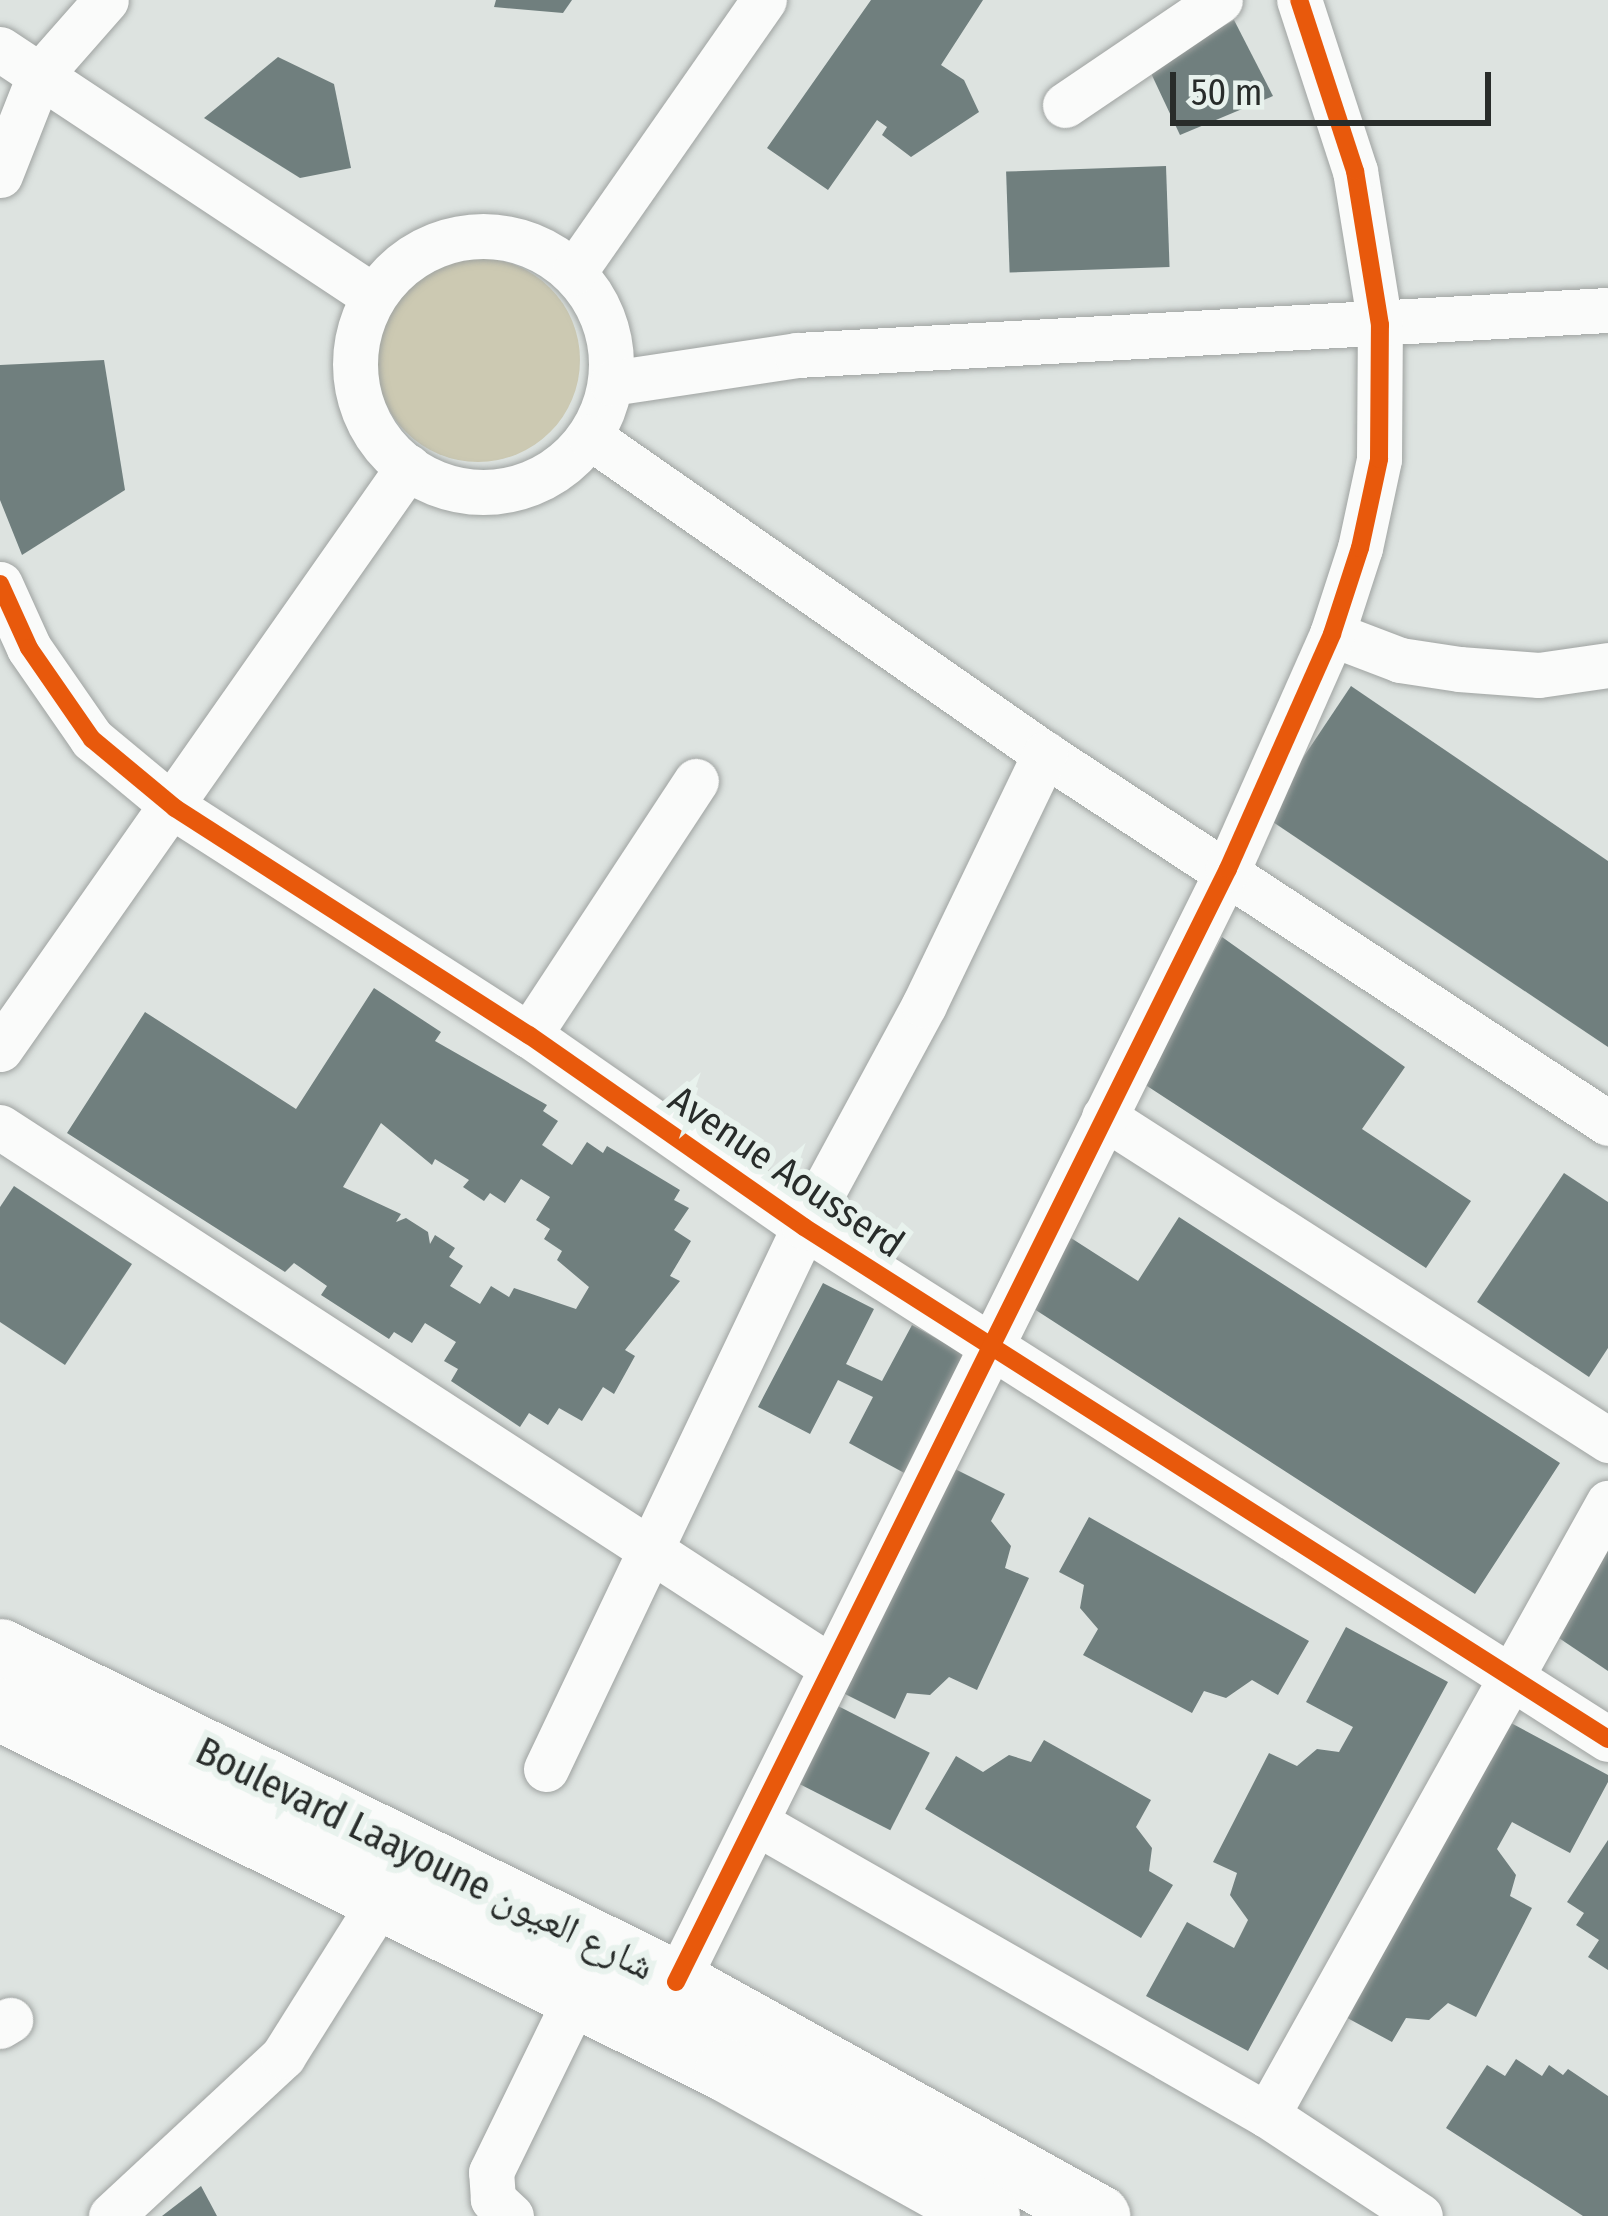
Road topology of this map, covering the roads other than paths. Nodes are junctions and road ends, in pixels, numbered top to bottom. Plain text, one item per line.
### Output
1 (106, 0) edge
2 (764, 0) edge
3 (1220, 0) edge
4 (1299, 0) edge
5 (0, 49) edge
6 (39, 76) junction
7 (1065, 105) dead end
8 (0, 175) edge
9 (574, 272) junction
10 (373, 296) junction
11 (1608, 310) edge
12 (1381, 325) junction
13 (612, 383) junction
14 (590, 437) junction
15 (408, 467) junction
16 (0, 584) edge
17 (1332, 634) junction
18 (1608, 665) edge
19 (1046, 754) junction
20 (696, 781) dead end
21 (175, 808) junction
22 (1228, 869) junction
23 (529, 1035) junction
24 (0, 1049) edge
25 (1104, 1117) junction
26 (1608, 1124) edge
27 (0, 1127) edge
28 (804, 1227) junction
29 (992, 1348) junction
30 (1608, 1440) edge
31 (1608, 1503) edge
32 (649, 1554) junction
33 (0, 1650) edge
34 (832, 1668) junction
35 (1508, 1674) junction
36 (0, 1709) edge
37 (1608, 1739) edge
38 (546, 1769) dead end
39 (757, 1823) junction
40 (382, 1899) junction
41 (676, 1982) junction
42 (576, 1998) junction
43 (1267, 2115) junction
44 (111, 2216) edge
45 (511, 2216) edge
46 (988, 2216) edge
47 (1098, 2216) edge
48 (1420, 2216) edge

1 - 6 street
2 - 9 street
3 - 7 street
4 - 12 street
5 - 6 street
6 - 8 street
6 - 10 street
9 - 10 street
9 - 13 street
10 - 15 street
11 - 12 street
12 - 13 street
12 - 17 street
13 - 14 street
14 - 15 street
14 - 19 street
15 - 21 street
16 - 21 street, Avenue Aousserd
17 - 18 street
17 - 22 street
19 - 22 street
19 - 28 street
20 - 23 street
21 - 23 street, Avenue Aousserd
21 - 24 street
22 - 25 street
22 - 26 street
23 - 28 street, Avenue Aousserd
25 - 29 street
25 - 30 street
27 - 32 street
28 - 29 street, Avenue Aousserd
28 - 32 street
29 - 34 street
29 - 35 street, Avenue Aousserd
31 - 35 street
32 - 34 street
32 - 38 street
33 - 41 street, Boulevard Laayoune شارع العيون
34 - 39 street
35 - 37 street, Avenue Aousserd
35 - 43 street
36 - 40 street, Boulevard Laayoune شارع العيون
39 - 41 street
39 - 43 street
40 - 42 street, Boulevard Laayoune شارع العيون
40 - 44 street
41 - 47 street, Boulevard Laayoune شارع العيون
42 - 45 street
42 - 46 street, Boulevard Laayoune شارع العيون
43 - 48 street

